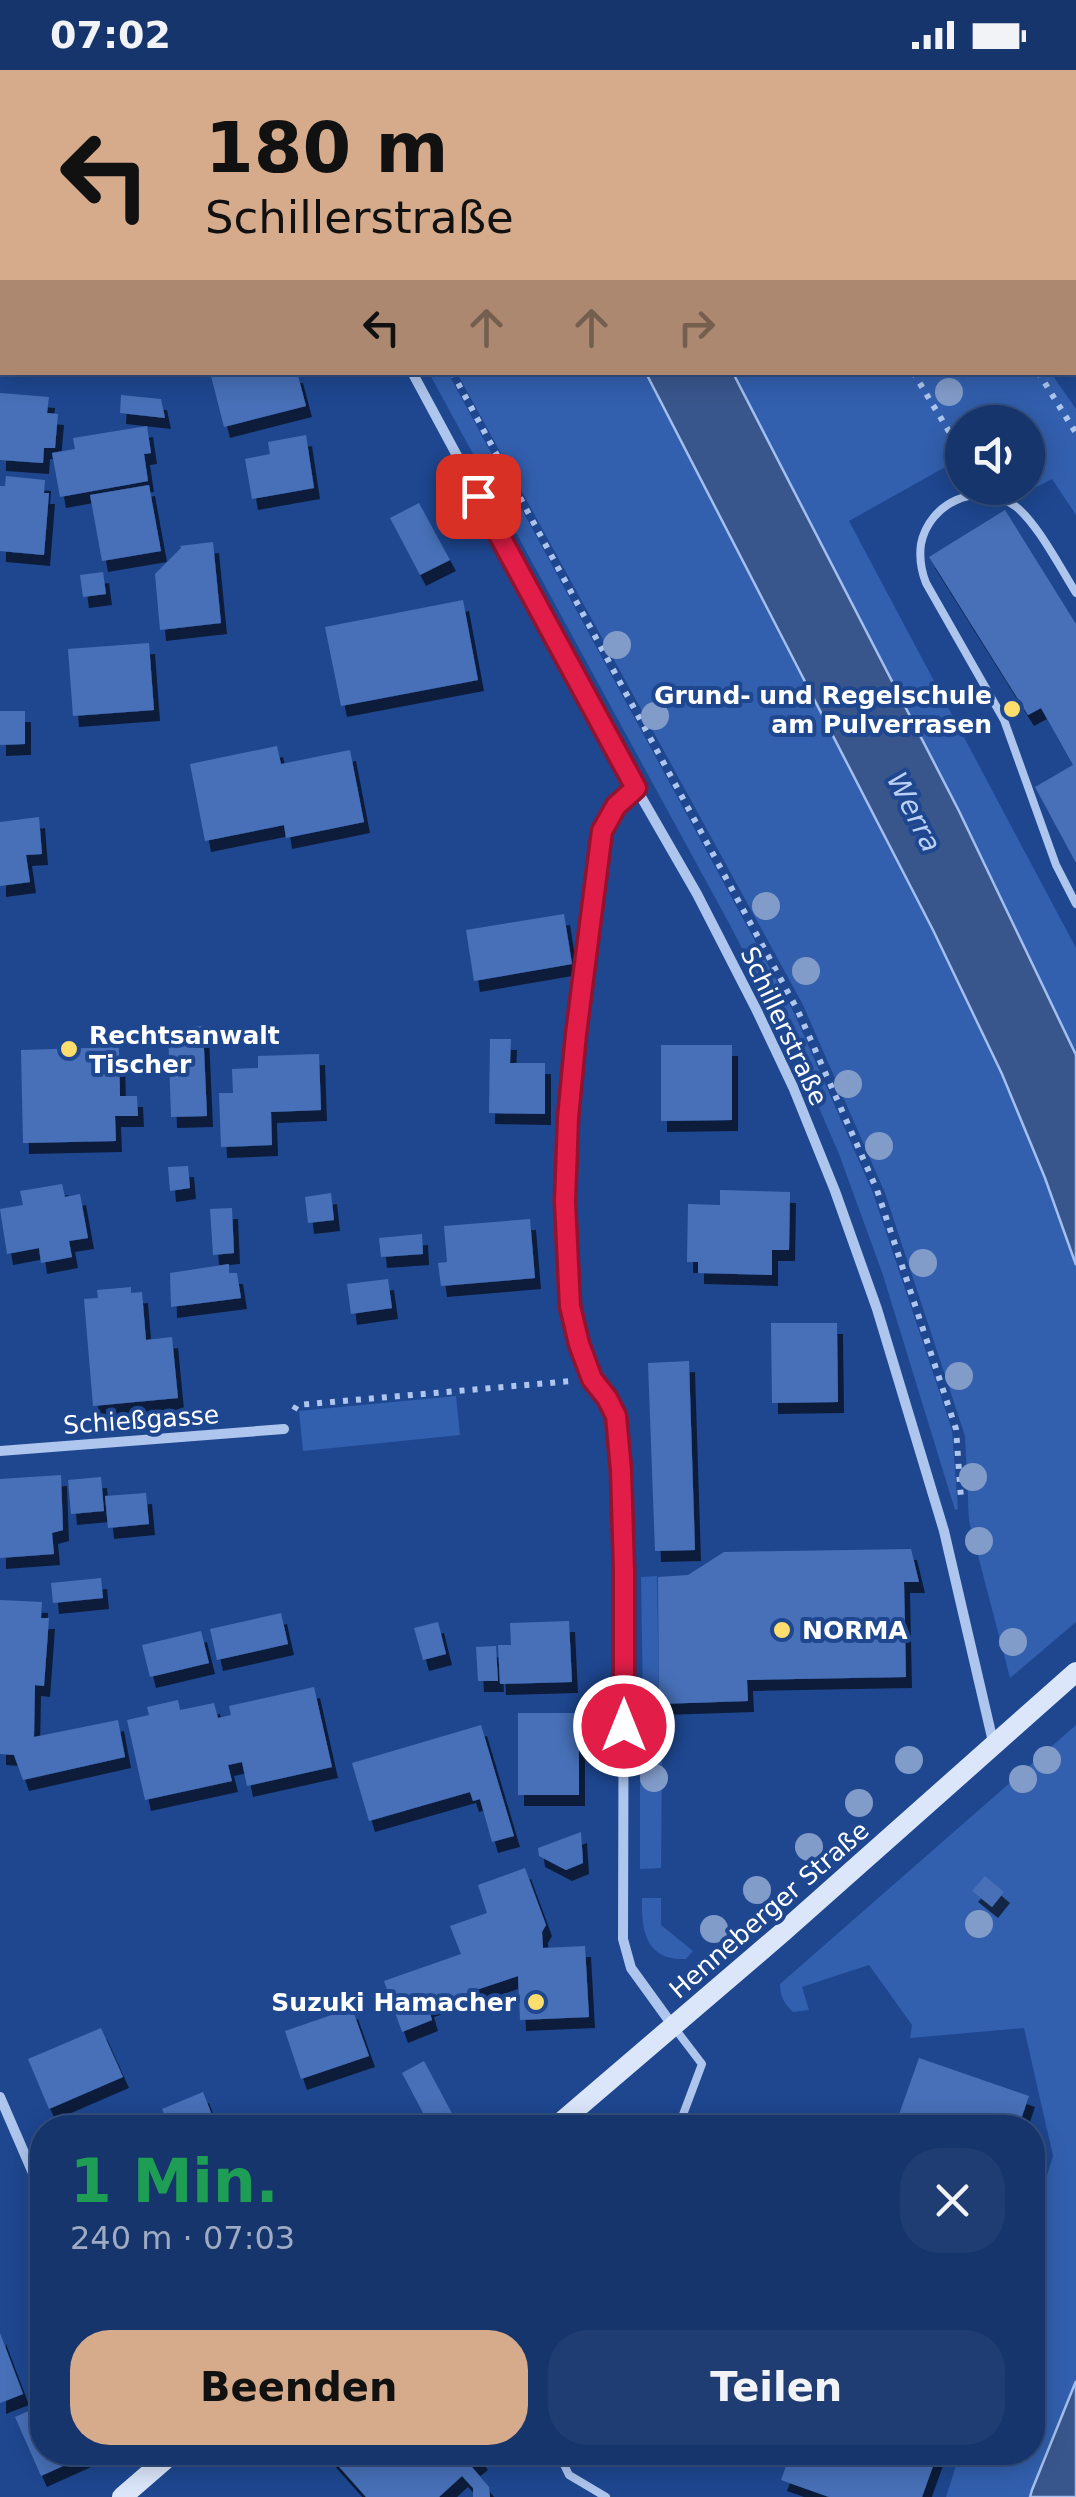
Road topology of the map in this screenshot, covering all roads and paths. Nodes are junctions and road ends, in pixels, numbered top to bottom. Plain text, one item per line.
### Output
1 (414, 375) edge
2 (915, 375) edge
3 (1040, 375) edge
4 (945, 425) edge
5 (1076, 433) edge
6 (1076, 593) edge
7 (636, 788) junction
8 (1076, 904) edge
9 (592, 1379) junction
10 (284, 1429) joint
11 (0, 1451) edge
12 (1076, 1672) edge
13 (995, 1746) junction
14 (673, 2026) junction
15 (0, 2097) edge
16 (569, 2115) edge
17 (683, 2115) edge
18 (30, 2166) edge
19 (154, 2465) edge
20 (564, 2465) edge
21 (122, 2497) edge
22 (606, 2497) edge

1 - 7 street, Schillerstraße
2 - 4 path
3 - 5 path
6 - 8 lane
7 - 9 street
7 - 13 street, Schillerstraße
9 - 10 path
9 - 14 street
10 - 11 street, Schießgasse
12 - 13 main road, Henneberger Straße
13 - 14 main road, Henneberger Straße
14 - 16 main road, Henneberger Straße
14 - 17 lane
15 - 18 street
19 - 21 main road
20 - 22 lane

